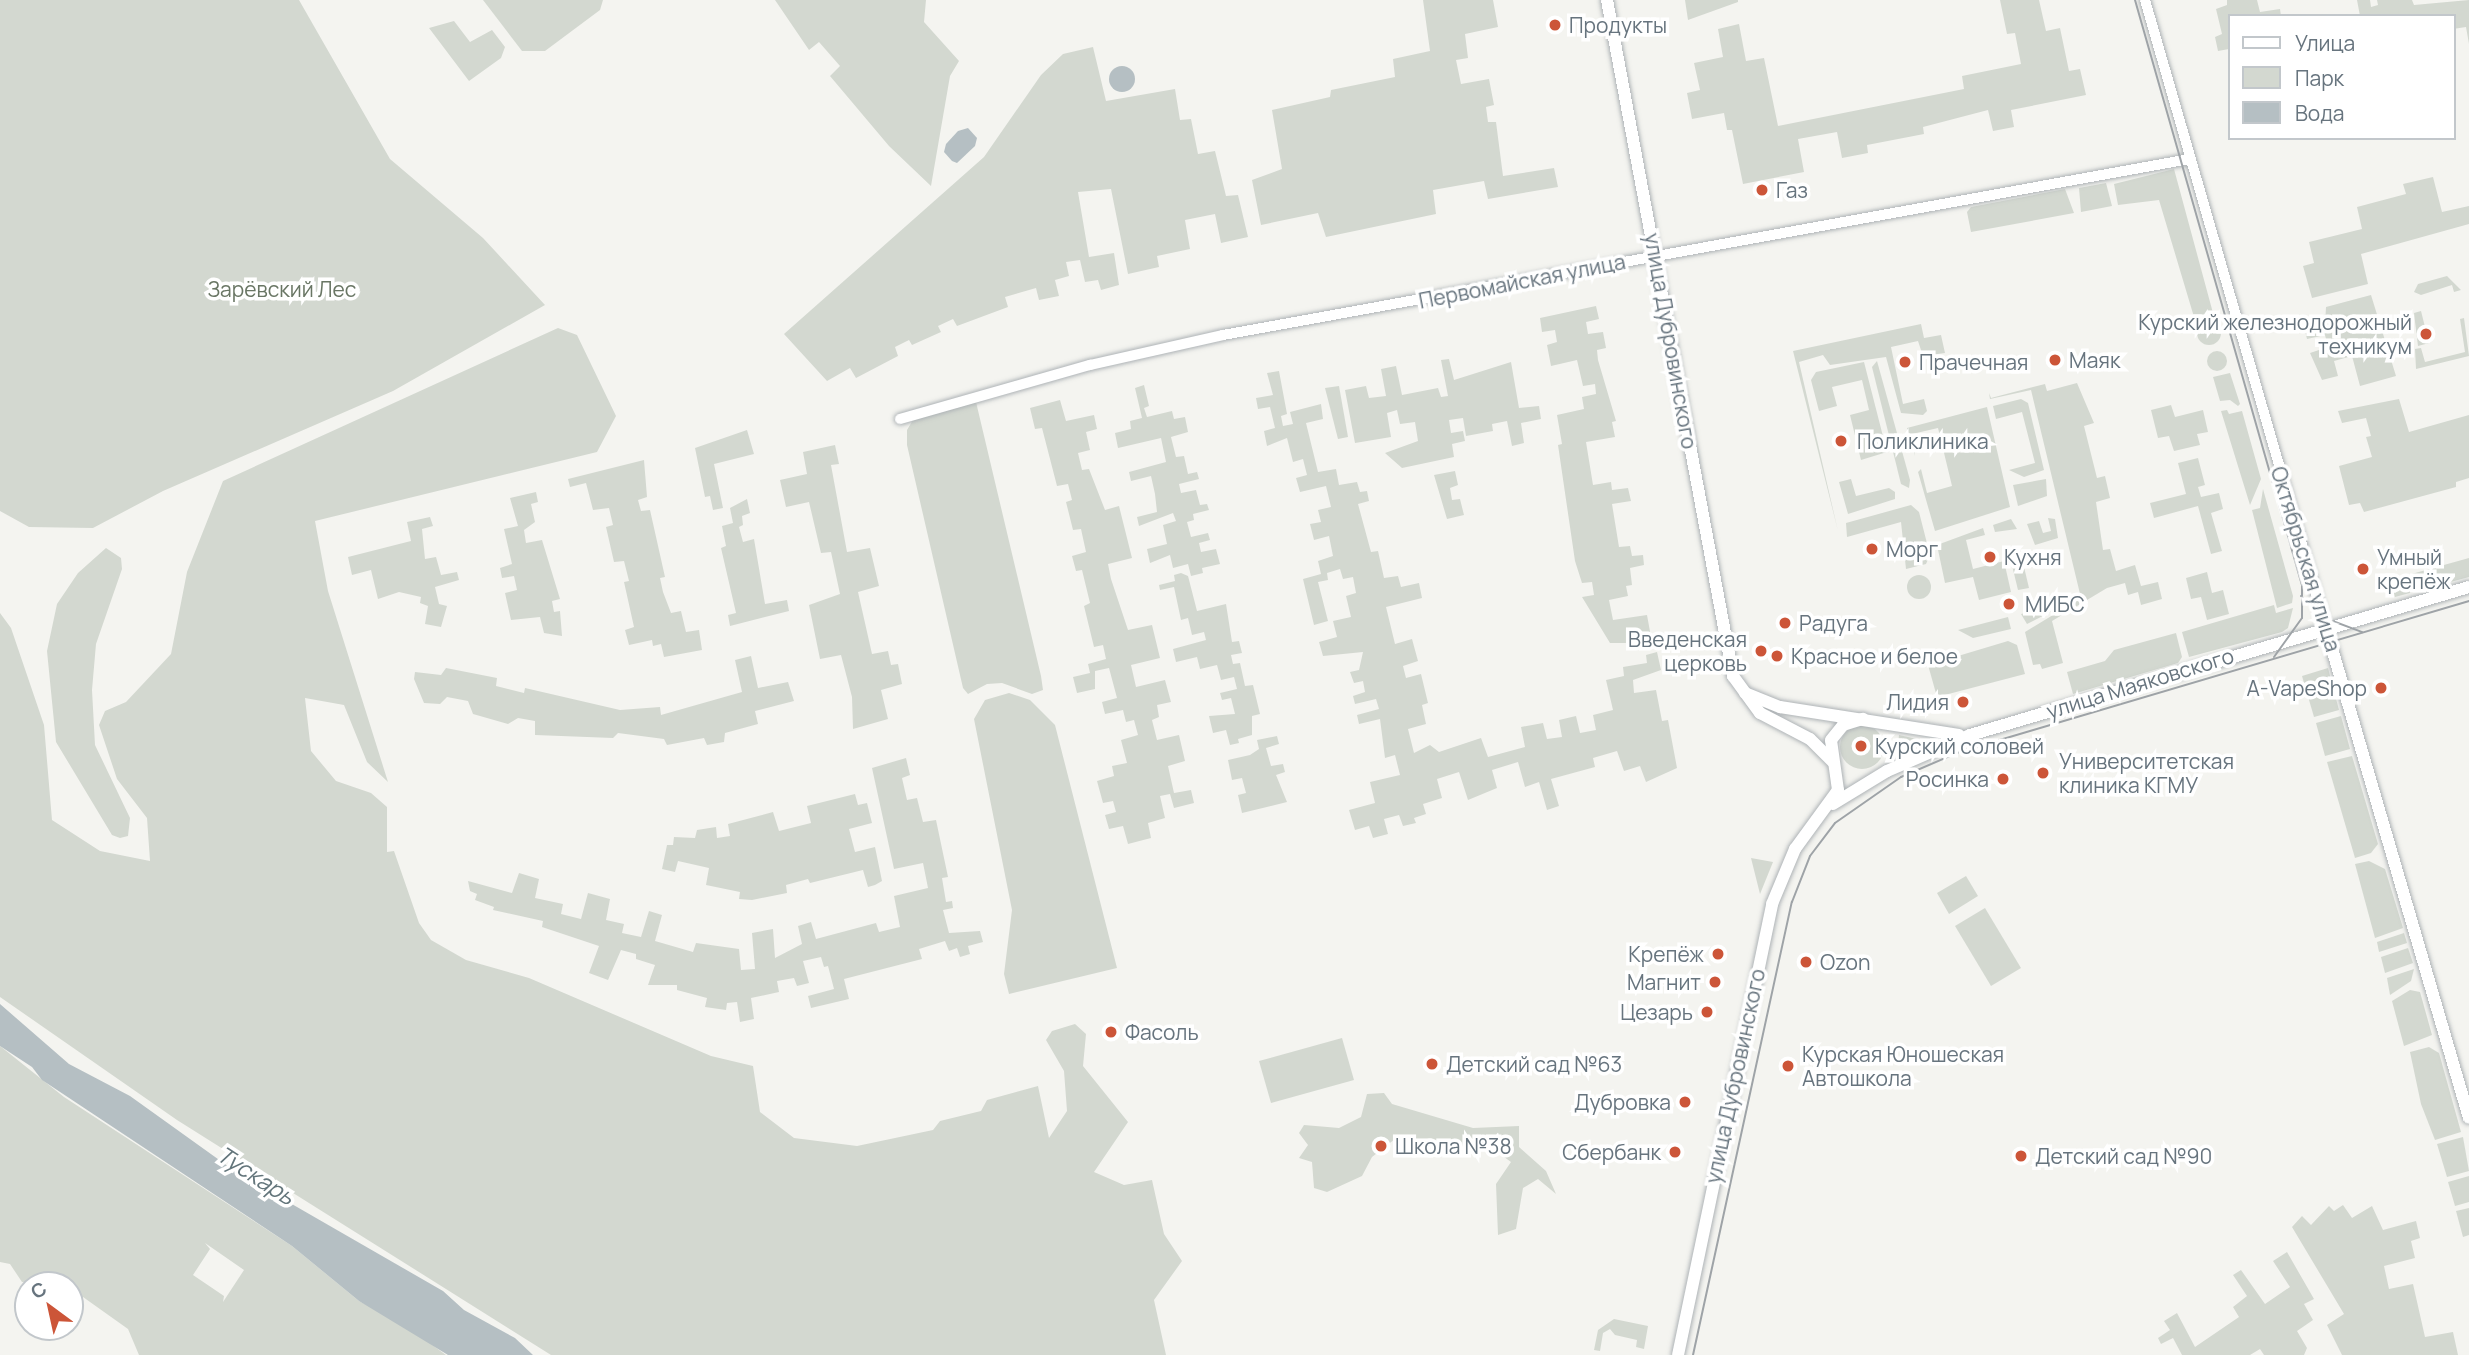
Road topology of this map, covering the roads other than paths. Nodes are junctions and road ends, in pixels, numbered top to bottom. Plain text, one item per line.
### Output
1 (1607, 0) edge
2 (2145, 0) edge
3 (2190, 159) junction
4 (1655, 256) junction
5 (900, 419) dead end
6 (2469, 587) edge
7 (2326, 628) junction
8 (1735, 682) junction
9 (1863, 719) junction
10 (1970, 735) junction
11 (1833, 762) junction
12 (1825, 811) junction
13 (2469, 1118) edge
14 (1678, 1355) edge

1 - 4 main road, улица Дубровинского
2 - 3 street, Октябрьская улица
3 - 4 street, Первомайская улица
3 - 7 street, Октябрьская улица
4 - 5 street, Первомайская улица
4 - 8 main road, улица Дубровинского
6 - 7 main road, улица Маяковского
7 - 10 main road, улица Маяковского
7 - 13 main road, Октябрьская улица
8 - 9 main road
8 - 11 main road
9 - 10 main road
9 - 11 main road
10 - 12 main road, улица Маяковского
11 - 12 main road
12 - 14 main road, улица Дубровинского

